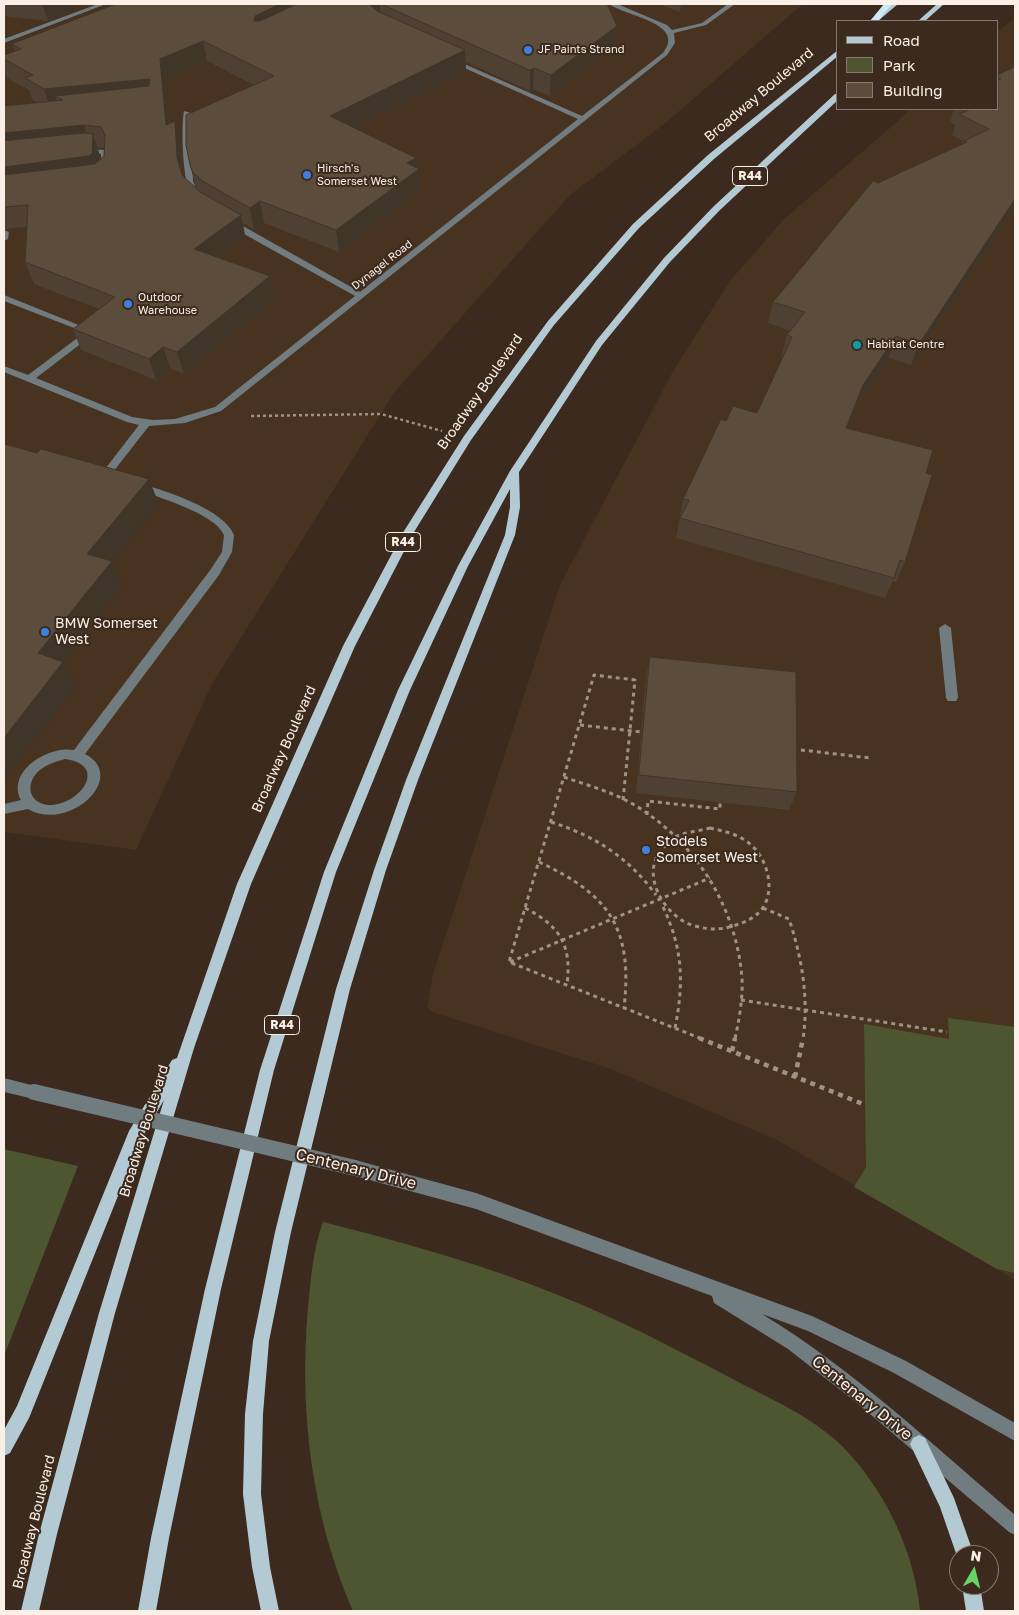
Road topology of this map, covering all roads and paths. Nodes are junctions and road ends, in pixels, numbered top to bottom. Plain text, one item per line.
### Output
1 (103, 4) edge
2 (612, 4) edge
3 (732, 4) edge
4 (888, 4) edge
5 (895, 4) edge
6 (941, 4) edge
7 (875, 20) edge
8 (875, 20) edge
9 (922, 20) edge
10 (671, 32) junction
11 (5, 41) edge
12 (836, 54) edge
13 (444, 57) edge
14 (836, 98) edge
15 (187, 113) edge
16 (584, 119) junction
17 (72, 152) edge
18 (104, 178) edge
19 (203, 205) edge
20 (226, 220) edge
21 (361, 296) junction
22 (4, 298) edge
23 (4, 369) edge
24 (29, 379) junction
25 (218, 409) junction
26 (146, 423) junction
27 (467, 438) junction
28 (515, 471) junction
29 (945, 628) dead end
30 (952, 698) dead end
31 (580, 725) junction
32 (630, 731) junction
33 (641, 732) edge
34 (789, 749) edge
35 (77, 755) junction
36 (870, 758) dead end
37 (564, 777) junction
38 (623, 800) junction
39 (720, 802) edge
40 (29, 803) junction
41 (4, 809) edge
42 (647, 815) junction
43 (551, 822) junction
44 (674, 836) junction
45 (538, 862) junction
46 (710, 878) junction
47 (660, 900) junction
48 (525, 908) junction
49 (763, 908) junction
50 (613, 919) junction
51 (732, 928) junction
52 (563, 940) junction
53 (509, 962) junction
54 (567, 985) junction
55 (741, 1000) junction
56 (624, 1008) junction
57 (804, 1010) junction
58 (675, 1028) junction
59 (947, 1032) dead end
60 (187, 1048) junction
61 (732, 1051) junction
62 (795, 1077) junction
63 (4, 1085) edge
64 (863, 1104) dead end
65 (699, 1284) junction
66 (1015, 1432) edge
67 (919, 1444) junction
68 (4, 1447) edge
69 (1015, 1526) edge
70 (962, 1545) edge
71 (973, 1595) edge
72 (30, 1611) edge
73 (147, 1611) edge
74 (270, 1611) edge
75 (975, 1611) edge

1 - 11 street
2 - 10 street
3 - 10 street
4 - 7 highway
5 - 8 main road
6 - 9 main road
10 - 16 street, Dynagel Road
12 - 27 main road, Broadway Boulevard / R44
13 - 16 street
14 - 28 main road, R44
15 - 19 street
16 - 21 street, Dynagel Road
17 - 18 street
20 - 21 street
21 - 25 street, Dynagel Road
22 - 24 street
23 - 24 street, Dynagel Road
24 - 26 street, Dynagel Road
25 - 26 street, Dynagel Road
25 - 27 path
26 - 35 street
27 - 60 main road, Broadway Boulevard / R44
28 - 73 main road, R44
28 - 74 main road
29 - 30 street
31 - 32 path
31 - 32 path
31 - 37 path
32 - 33 path
32 - 38 path
34 - 36 path
35 - 40 street
35 - 40 street
37 - 38 path
37 - 43 path
38 - 42 path
39 - 42 path
40 - 41 street
42 - 44 path
43 - 45 path
43 - 47 path
44 - 46 path
44 - 47 path
44 - 49 path
45 - 48 path
45 - 50 path
46 - 47 path
46 - 51 path
47 - 50 path
47 - 51 path
47 - 58 path
48 - 52 path
48 - 53 path
49 - 51 path
49 - 57 path
50 - 52 path
50 - 56 path
51 - 55 path
52 - 53 path
52 - 54 path
53 - 54 path
54 - 56 path
55 - 57 path
55 - 61 path
56 - 58 path
57 - 59 path
57 - 62 path
58 - 61 path
60 - 68 main road
60 - 72 main road, Broadway Boulevard / R44
61 - 62 path
62 - 64 path
63 - 65 street, Centenary Drive, bridge
65 - 66 street, Centenary Drive
65 - 67 street, Centenary Drive
67 - 69 street, Centenary Drive
67 - 70 main road
71 - 75 main road

